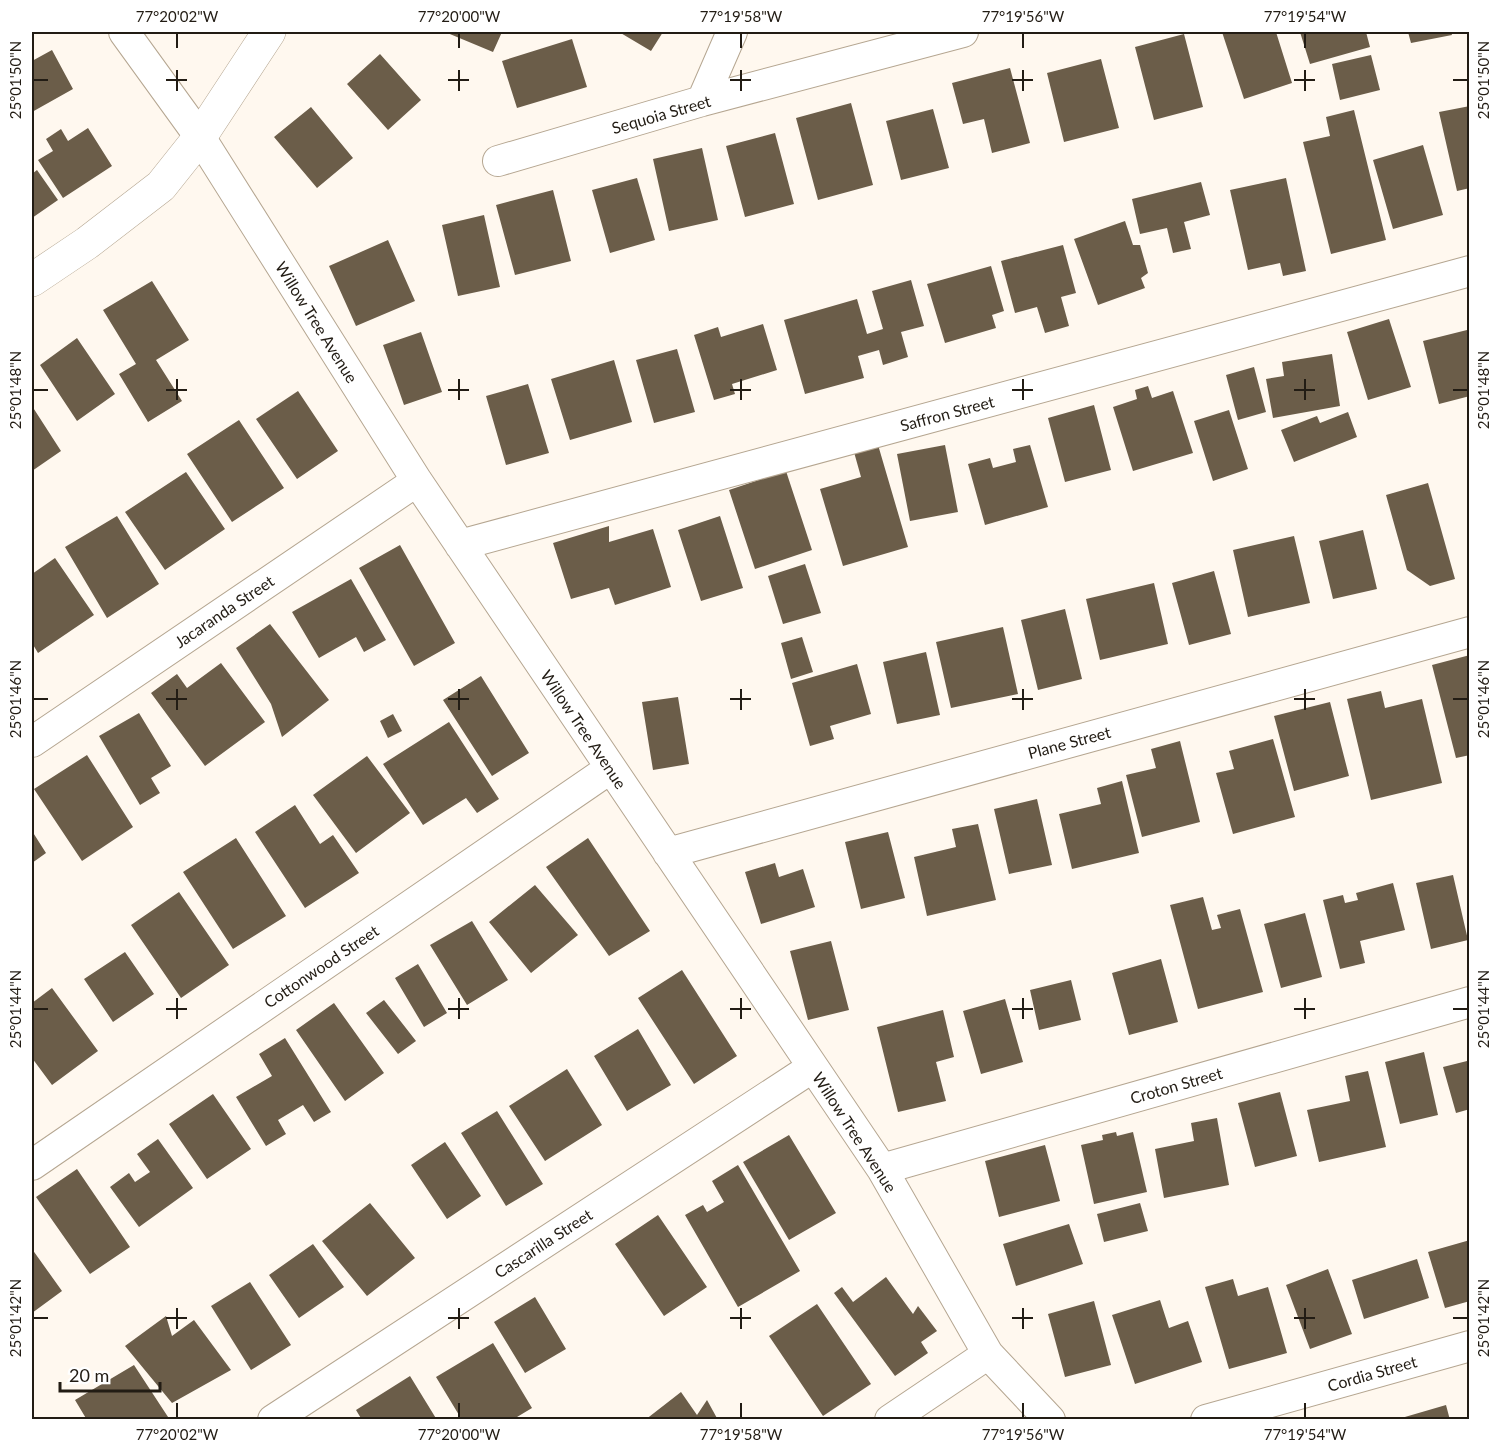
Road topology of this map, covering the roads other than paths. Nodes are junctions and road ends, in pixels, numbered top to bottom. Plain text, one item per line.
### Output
1 (124, 32) edge
2 (269, 32) edge
3 (732, 32) edge
4 (963, 32) edge
5 (702, 101) junction
6 (200, 137) junction
7 (498, 161) dead end
8 (1470, 271) edge
9 (32, 280) edge
10 (417, 481) junction
11 (460, 545) junction
12 (1470, 632) edge
13 (32, 742) edge
14 (610, 768) junction
15 (668, 853) junction
16 (1470, 1002) edge
17 (813, 1067) junction
18 (32, 1165) edge
19 (882, 1169) junction
20 (1470, 1346) edge
21 (988, 1354) junction
22 (273, 1419) edge
23 (890, 1419) edge
24 (1050, 1419) edge
25 (1206, 1419) edge

1 - 6 street, Willow Tree Avenue
2 - 6 street
3 - 5 street
4 - 5 street, Sequoia Street
5 - 7 street, Sequoia Street
6 - 9 street
6 - 10 street, Willow Tree Avenue
8 - 11 street, Saffron Street
10 - 11 street, Willow Tree Avenue
10 - 13 street, Jacaranda Street
11 - 14 street, Willow Tree Avenue
12 - 15 street, Plane Street
14 - 15 street, Willow Tree Avenue
14 - 18 street, Cottonwood Street
15 - 17 street, Willow Tree Avenue
16 - 19 street, Croton Street
17 - 19 street, Willow Tree Avenue
17 - 22 street, Cascarilla Street
19 - 21 street, Willow Tree Avenue
20 - 25 street, Cordia Street
21 - 23 street
21 - 24 street, Willow Tree Avenue

